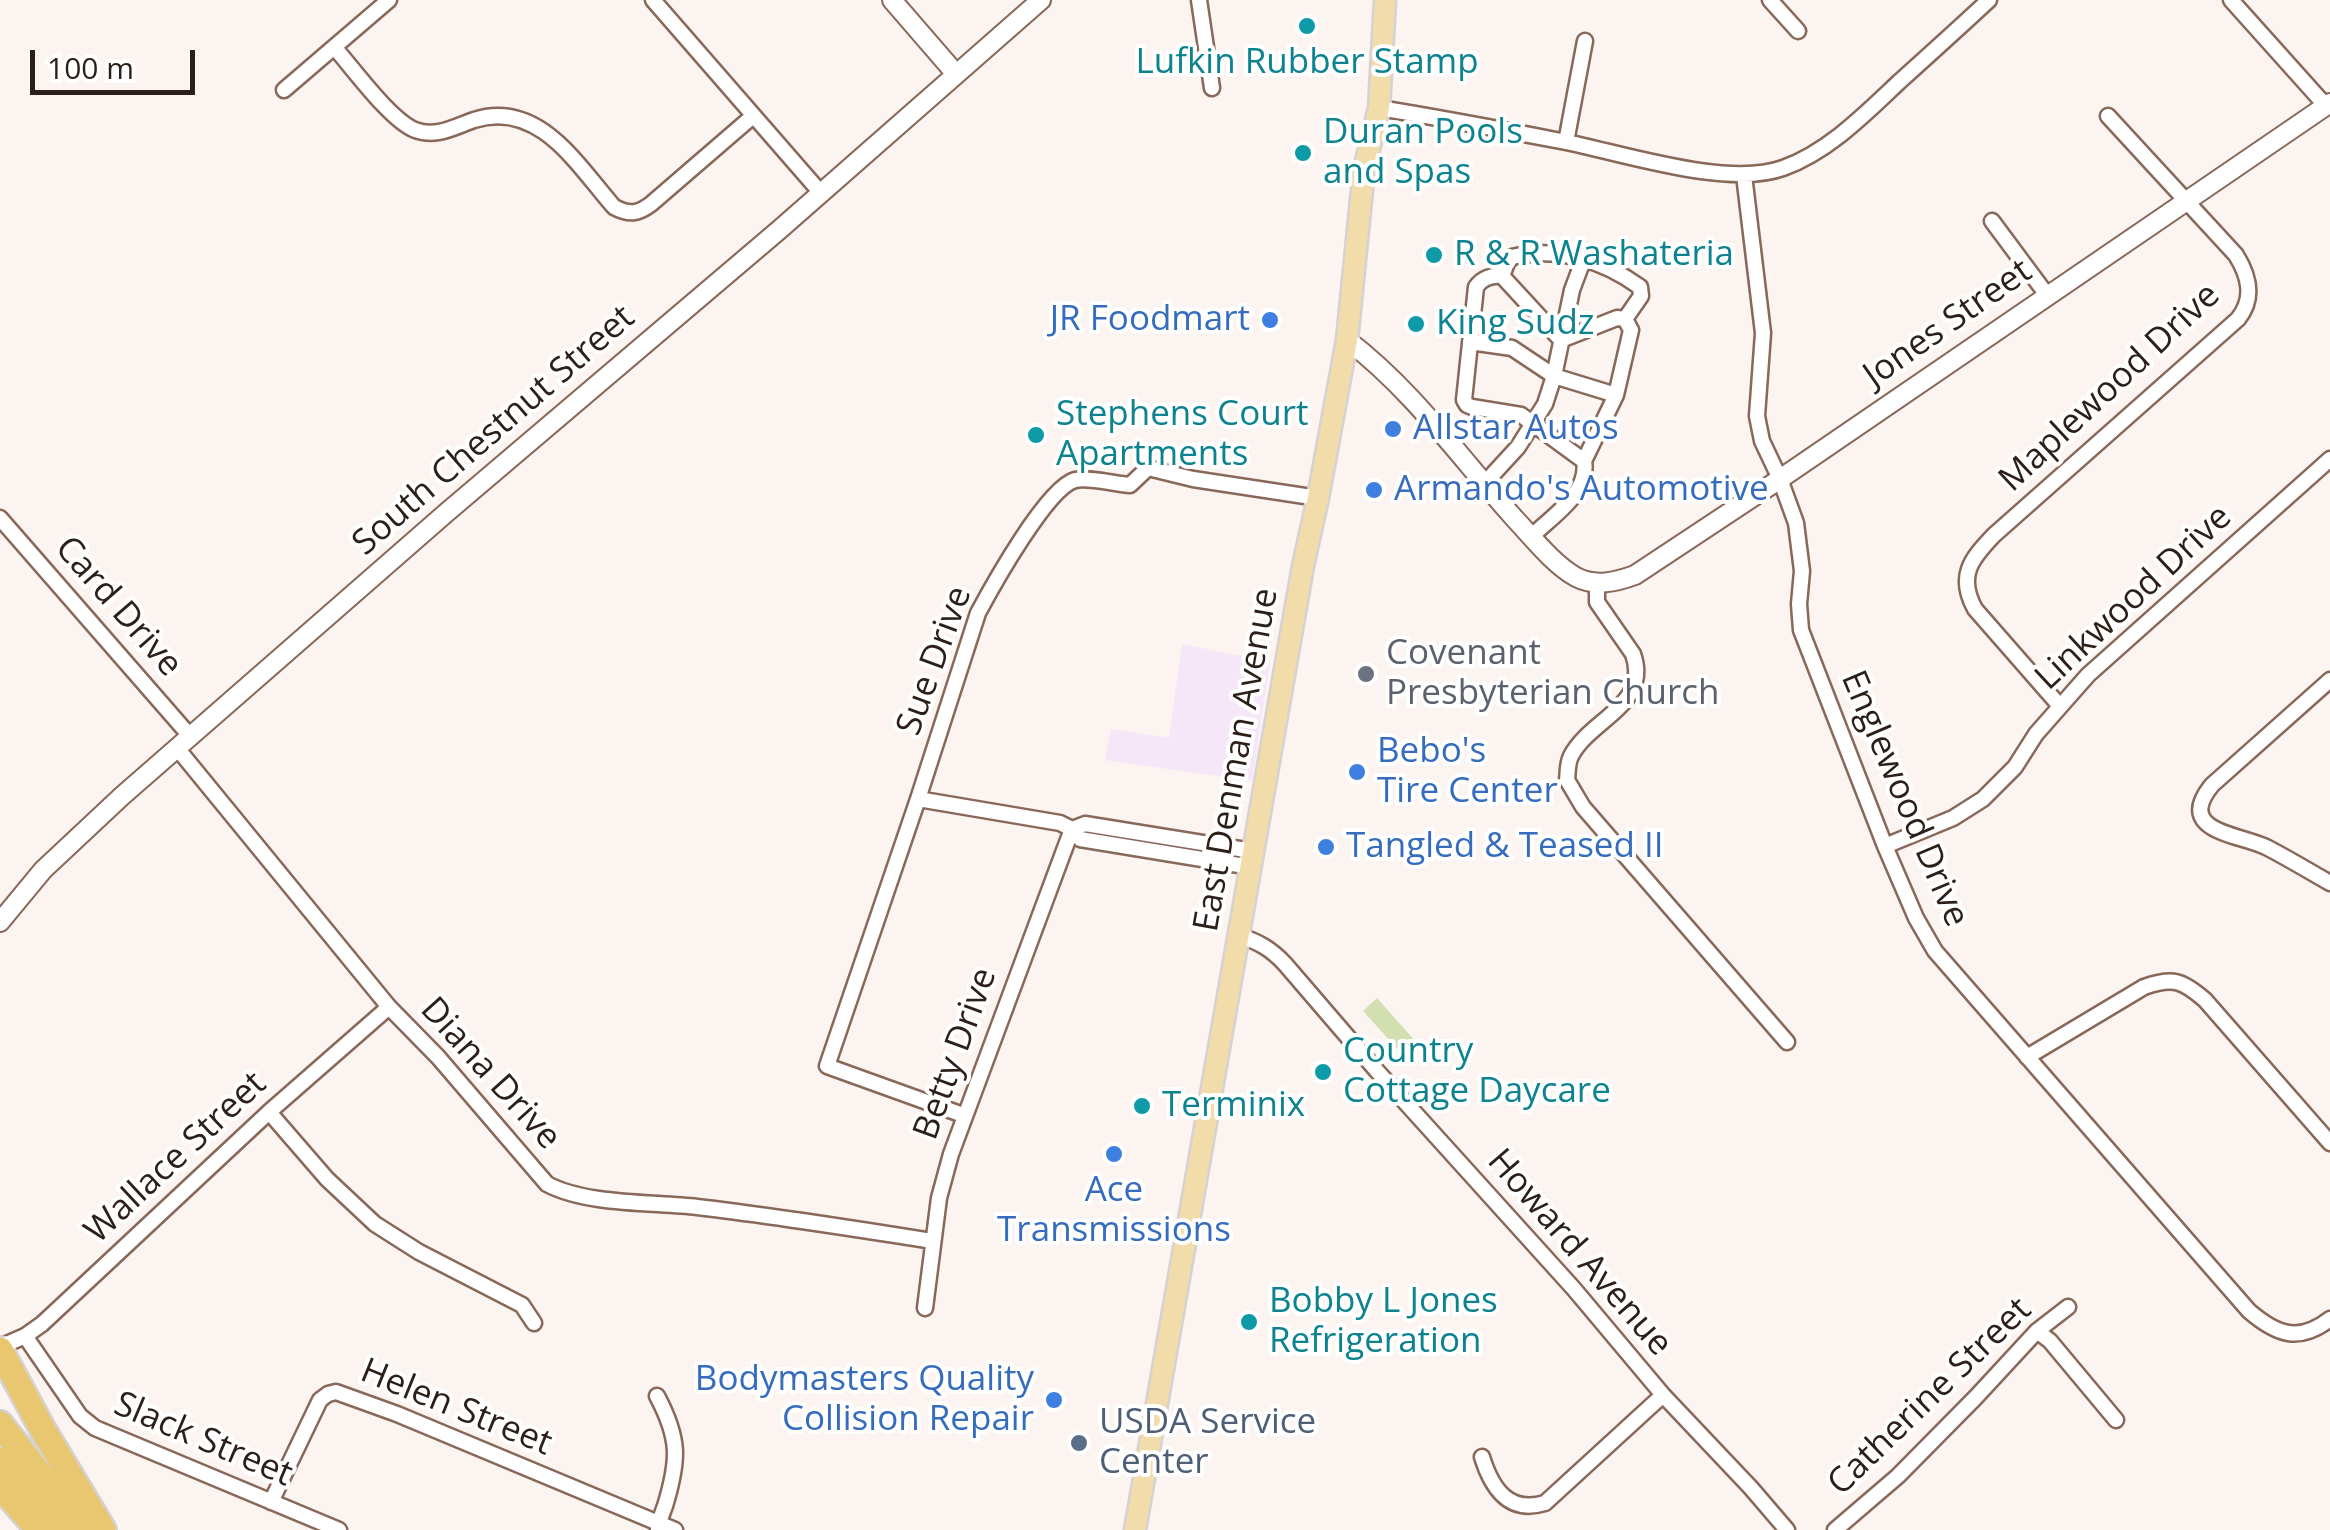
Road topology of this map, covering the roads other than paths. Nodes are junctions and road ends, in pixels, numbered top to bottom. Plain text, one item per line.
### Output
1 (389, 0) edge
2 (653, 0) edge
3 (892, 0) edge
4 (1040, 0) edge
5 (1199, 0) edge
6 (1384, 0) edge
7 (1770, 0) edge
8 (1960, 0) edge
9 (1989, 0) edge
10 (2231, 0) edge
11 (1974, 14) junction
12 (1798, 32) dead end
13 (1584, 41) dead end
14 (334, 47) junction
15 (956, 74) junction
16 (1212, 88) dead end
17 (284, 90) dead end
18 (2329, 107) edge
19 (1379, 108) junction
20 (753, 116) junction
21 (2108, 116) dead end
22 (1566, 142) junction
23 (1744, 175) junction
24 (821, 193) junction
25 (2187, 201) junction
26 (1992, 221) dead end
27 (1584, 258) junction
28 (1502, 276) junction
29 (2047, 295) junction
30 (1625, 319) junction
31 (1348, 340) junction
32 (1561, 340) junction
33 (1470, 342) junction
34 (1554, 376) junction
35 (1616, 395) junction
36 (1534, 424) junction
37 (2330, 459) edge
38 (1584, 462) junction
39 (1780, 479) junction
40 (1484, 484) junction
41 (1318, 498) junction
42 (0, 518) edge
43 (1532, 536) junction
44 (1597, 582) junction
45 (2330, 680) edge
46 (2059, 705) junction
47 (184, 742) junction
48 (918, 799) junction
49 (1072, 829) junction
50 (1885, 846) junction
51 (1252, 859) junction
52 (2330, 883) edge
53 (0, 922) edge
54 (1240, 936) junction
55 (388, 1006) junction
56 (1787, 1042) dead end
57 (2028, 1057) junction
58 (270, 1112) junction
59 (964, 1114) junction
60 (2330, 1142) edge
61 (933, 1241) junction
62 (2068, 1307) dead end
63 (925, 1308) dead end
64 (2330, 1319) edge
65 (534, 1323) dead end
66 (2037, 1330) junction
67 (25, 1336) junction
68 (0, 1348) edge
69 (1664, 1395) junction
70 (656, 1396) dead end
71 (2116, 1420) dead end
72 (0, 1424) edge
73 (0, 1452) edge
74 (1482, 1458) dead end
75 (0, 1486) edge
76 (271, 1502) junction
77 (658, 1527) edge
78 (39, 1530) edge
79 (59, 1530) edge
80 (84, 1530) edge
81 (103, 1530) edge
82 (339, 1530) edge
83 (675, 1530) edge
84 (1135, 1530) edge
85 (1786, 1530) edge
86 (1835, 1530) edge

1 - 14 street
2 - 20 street
3 - 15 main road
4 - 15 main road, South Chestnut Street
5 - 16 street
6 - 19 main road, East Denman Avenue
7 - 12 street
8 - 11 street
9 - 11 street
10 - 18 street
11 - 23 street
13 - 22 street
14 - 17 street
14 - 20 street
15 - 24 main road, South Chestnut Street
18 - 25 main road, Jones Street
19 - 22 street
19 - 31 main road, East Denman Avenue
20 - 24 street
21 - 25 street, Maplewood Drive
22 - 23 street
23 - 39 street, Englewood Drive
24 - 47 main road, South Chestnut Street
25 - 29 main road, Jones Street
25 - 46 street, Maplewood Drive
26 - 29 street
27 - 28 street
27 - 30 street
27 - 32 street
28 - 32 street
28 - 33 street
29 - 39 main road, Jones Street
30 - 32 street
30 - 35 street
31 - 40 main road
31 - 41 main road, East Denman Avenue
32 - 34 street
33 - 34 street
33 - 36 street
34 - 35 street
34 - 36 street
35 - 38 street
36 - 38 street
36 - 40 street
37 - 46 street, Linkwood Drive
38 - 43 street
39 - 44 main road, Jones Street
39 - 50 street, Englewood Drive
40 - 43 main road
41 - 48 street, Sue Drive
41 - 51 main road, East Denman Avenue
42 - 47 street, Card Drive
43 - 44 main road
44 - 56 street
45 - 52 street
46 - 50 street, Linkwood Drive
47 - 53 main road, South Chestnut Street
47 - 55 street, Diana Drive
48 - 49 street
48 - 59 street, Sue Drive
49 - 51 street
49 - 59 street, Betty Drive
50 - 57 street, Englewood Drive
51 - 54 main road, East Denman Avenue
54 - 69 street, Howard Avenue
54 - 84 main road, East Denman Avenue
55 - 58 street, Wallace Street
55 - 61 street, Diana Drive
57 - 60 street
57 - 64 street, Englewood Drive
58 - 65 street
58 - 67 street, Wallace Street
59 - 61 street, Betty Drive
61 - 63 street, Betty Drive
62 - 66 street, Catherine Street
66 - 71 street
66 - 86 street, Catherine Street
67 - 68 street, Wallace Street
67 - 76 street, Slack Street
68 - 81 highway
69 - 74 street
69 - 85 street, Howard Avenue
70 - 77 street
72 - 80 highway
73 - 79 highway
75 - 78 highway
76 - 77 street, Helen Street
76 - 82 street, Slack Street
77 - 83 street, Helen Street

